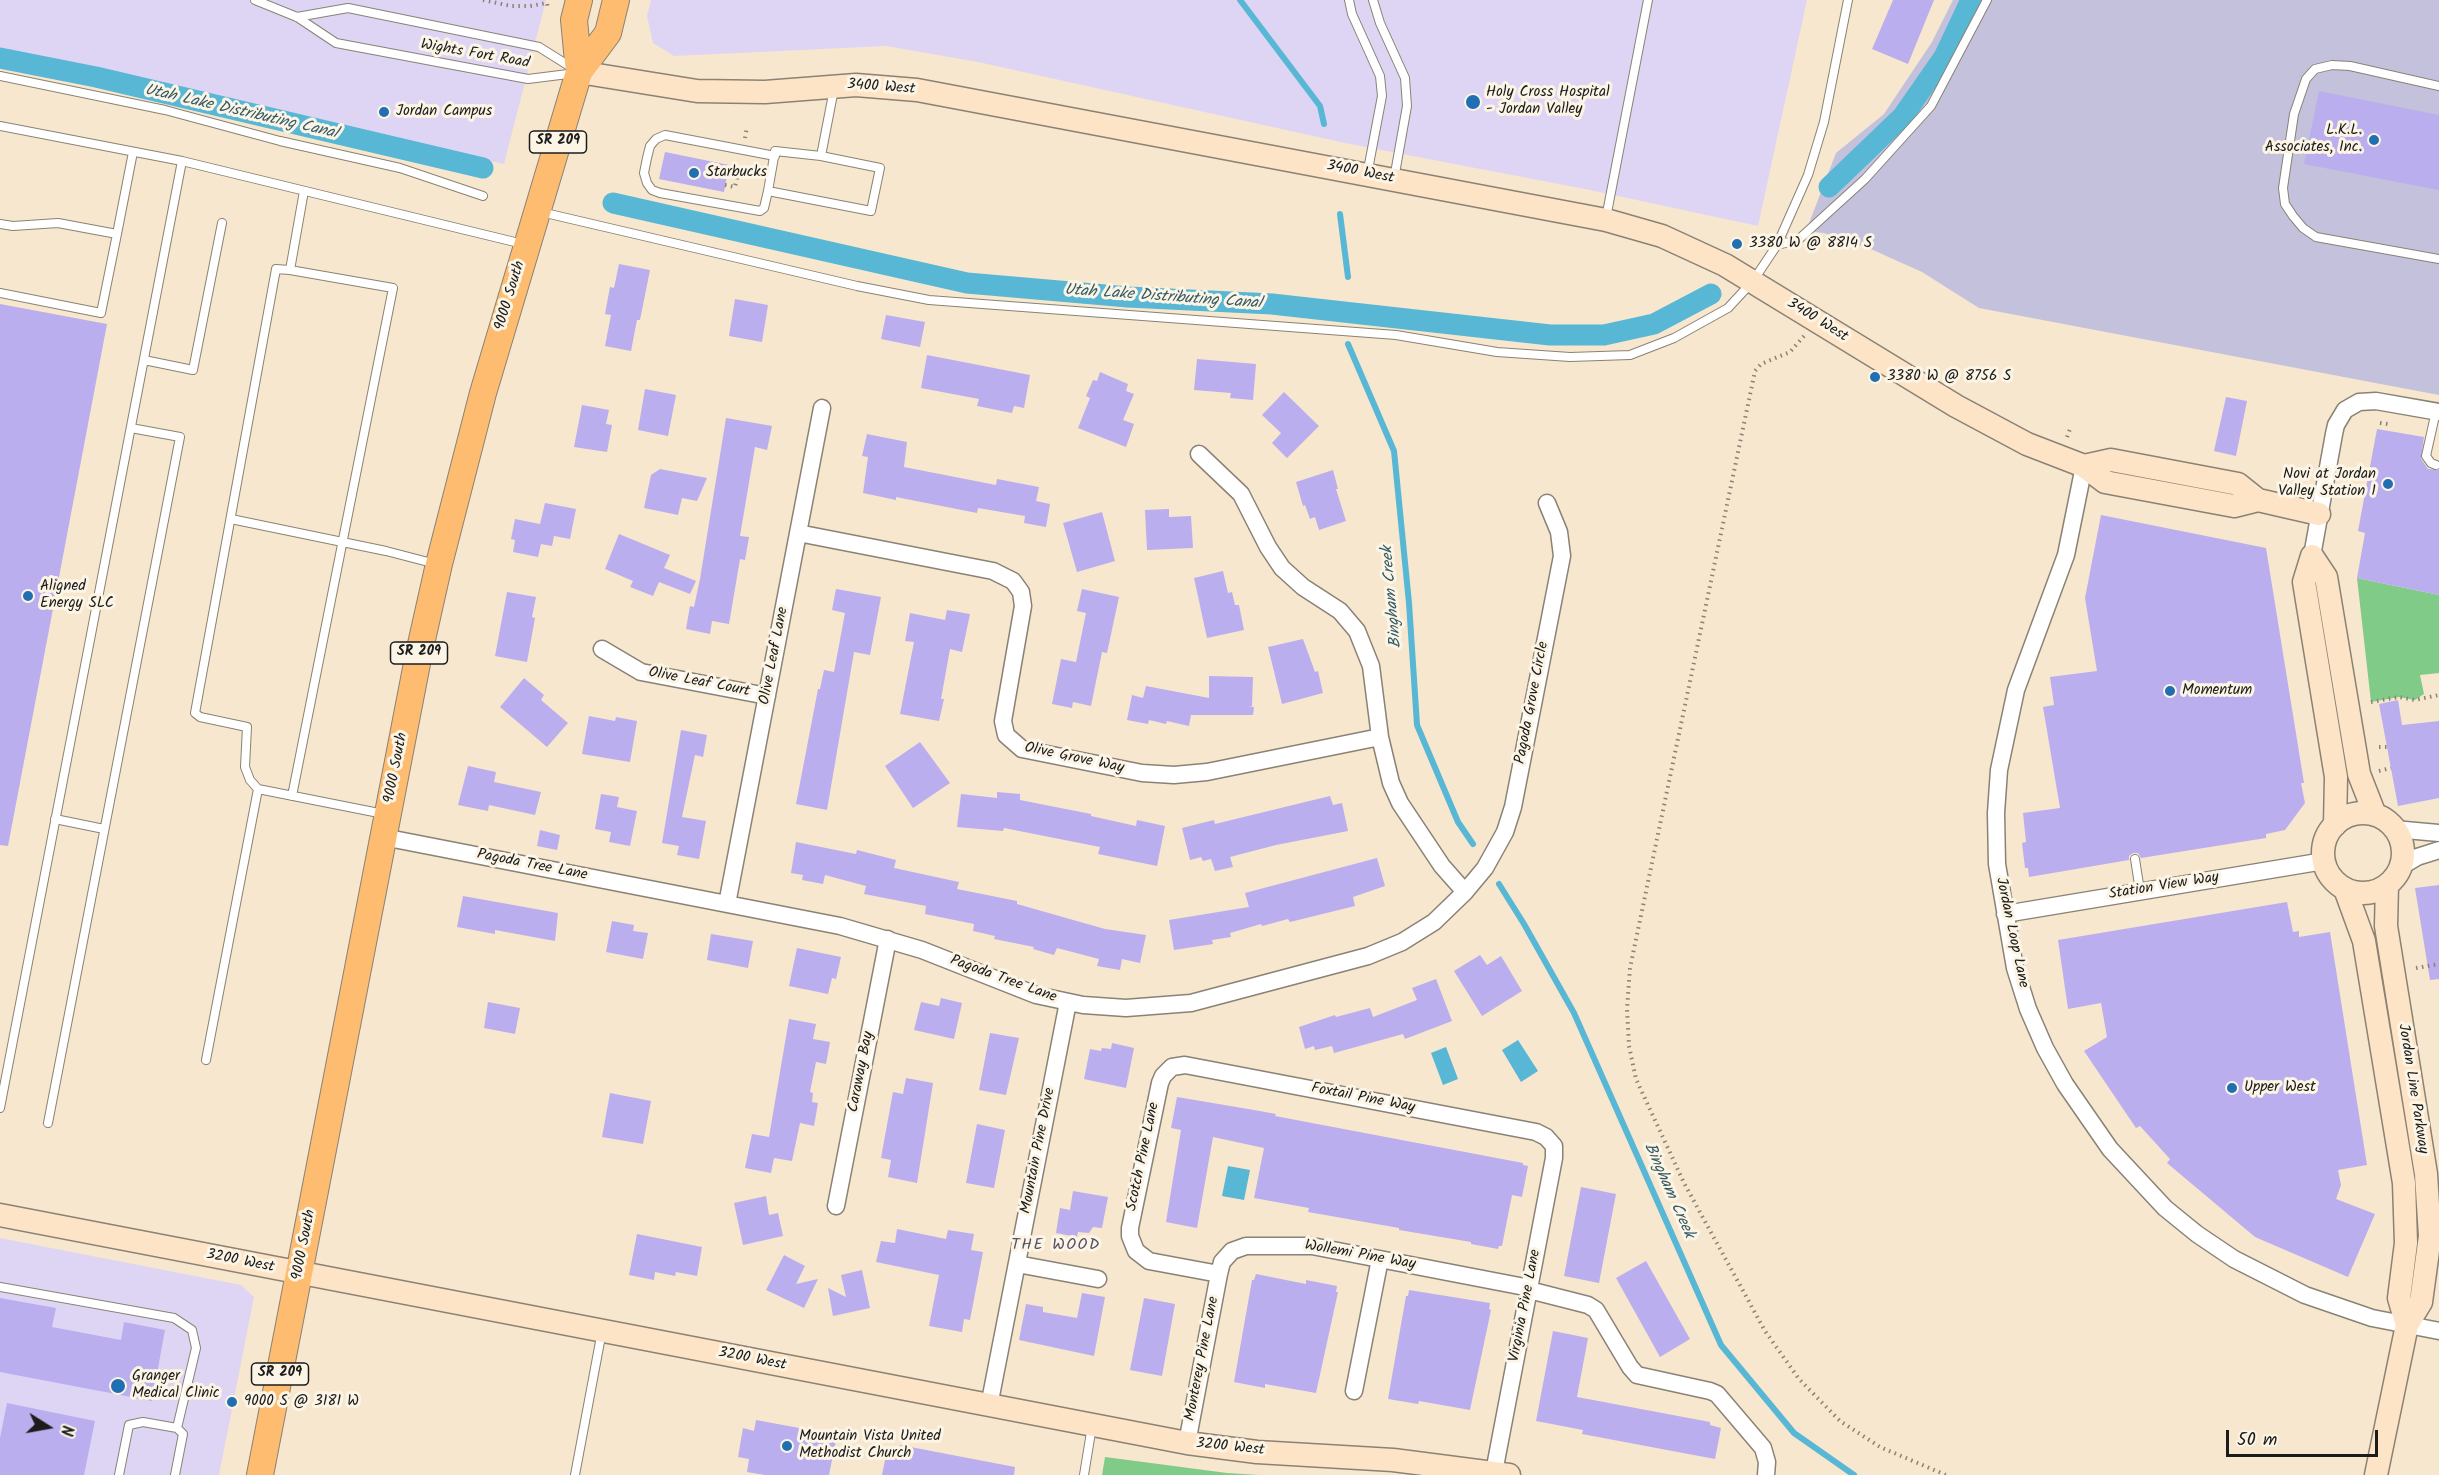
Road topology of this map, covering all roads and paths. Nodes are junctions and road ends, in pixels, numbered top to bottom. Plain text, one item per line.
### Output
1 (255, 0) edge
2 (483, 0) edge
3 (579, 0) edge
4 (616, 0) edge
5 (1349, 0) edge
6 (1373, 0) edge
7 (1648, 0) edge
8 (1848, 0) edge
9 (1987, 0) edge
10 (548, 9) dead end
11 (297, 16) junction
12 (579, 72) junction
13 (0, 76) edge
14 (835, 86) junction
15 (2439, 86) edge
16 (0, 126) edge
17 (133, 152) junction
18 (741, 155) dead end
19 (775, 156) junction
20 (821, 156) junction
21 (182, 161) junction
22 (1367, 175) junction
23 (1394, 180) junction
24 (725, 185) dead end
25 (304, 191) junction
26 (768, 191) junction
27 (483, 196) dead end
28 (538, 211) junction
29 (1605, 220) junction
30 (222, 223) dead end
31 (0, 224) edge
32 (117, 234) junction
33 (1777, 244) junction
34 (527, 245) junction
35 (2439, 259) edge
36 (290, 270) junction
37 (1753, 281) junction
38 (0, 293) edge
39 (1814, 319) junction
40 (144, 360) junction
41 (822, 408) dead end
42 (2437, 411) edge
43 (131, 428) junction
44 (2070, 429) dead end
45 (2067, 438) dead end
46 (1199, 454) dead end
47 (2436, 465) dead end
48 (2084, 466) junction
49 (1547, 503) dead end
50 (2319, 514) junction
51 (231, 519) junction
52 (798, 533) junction
53 (342, 542) junction
54 (2312, 556) junction
55 (439, 564) junction
56 (602, 649) dead end
57 (2439, 695) edge
58 (767, 696) junction
59 (2372, 702) dead end
60 (1380, 737) junction
61 (2379, 747) dead end
62 (2388, 747) dead end
63 (2391, 768) dead end
64 (2375, 771) dead end
65 (258, 789) junction
66 (292, 796) junction
67 (2375, 815) junction
68 (55, 819) junction
69 (2335, 825) junction
70 (385, 826) junction
71 (104, 829) junction
72 (2394, 829) junction
73 (2439, 833) edge
74 (2439, 850) edge
75 (2135, 860) dead end
76 (2324, 861) junction
77 (2394, 876) junction
78 (2345, 889) junction
79 (2140, 891) junction
80 (1465, 892) junction
81 (727, 903) junction
82 (2005, 914) junction
83 (888, 939) junction
84 (2439, 964) edge
85 (2416, 968) dead end
86 (1068, 1002) junction
87 (206, 1060) dead end
88 (1172, 1067) joint
89 (0, 1107) edge
90 (48, 1123) dead end
91 (1551, 1141) joint
92 (837, 1206) dead end
93 (0, 1215) edge
94 (1380, 1259) junction
95 (1017, 1264) junction
96 (299, 1274) junction
97 (1219, 1274) junction
98 (1098, 1280) dead end
99 (0, 1287) edge
100 (1530, 1289) junction
101 (2407, 1325) junction
102 (602, 1331) junction
103 (2439, 1331) edge
104 (1354, 1392) dead end
105 (989, 1406) junction
106 (1092, 1426) junction
107 (177, 1428) junction
108 (1187, 1443) junction
109 (1502, 1474) edge
110 (118, 1475) edge
111 (175, 1475) edge
112 (260, 1475) edge
113 (575, 1475) edge
114 (1084, 1475) edge
115 (1766, 1475) edge
116 (1946, 1475) edge
117 (2376, 1475) edge

1 - 11 lane, Wights Fort Road
2 - 10 path
3 - 12 main road, 9000 South / SR 209
4 - 12 main road, 9000 South / SR 209
5 - 22 lane
6 - 23 lane
7 - 29 lane
8 - 33 lane
9 - 33 lane
11 - 12 lane, Wights Fort Road
11 - 12 lane, Wights Fort Road
12 - 14 street, 3400 West
12 - 28 main road, 9000 South / SR 209
13 - 27 lane
14 - 20 lane
14 - 22 street, 3400 West
15 - 35 lane
16 - 17 lane
17 - 21 lane
17 - 32 lane
18 - 24 path
19 - 20 lane
19 - 26 lane
19 - 26 lane
20 - 26 lane
21 - 25 lane
21 - 40 lane
22 - 23 street, 3400 West
23 - 29 street, 3400 West
25 - 34 lane
25 - 36 lane
28 - 34 main road, 9000 South / SR 209
28 - 37 lane
29 - 37 street, 3400 West
30 - 40 lane
31 - 32 lane
32 - 38 lane
33 - 37 lane
34 - 55 main road, 9000 South / SR 209
36 - 51 lane
36 - 53 lane
37 - 39 street, 3400 West
39 - 48 street, 3400 West
39 - 116 path
40 - 43 lane
41 - 52 street, Olive Leaf Lane
42 - 47 lane
42 - 50 street
43 - 68 lane
43 - 71 lane
44 - 45 path
46 - 60 street
48 - 50 street
48 - 82 street, Jordan Loop Lane
49 - 80 street, Pagoda Grove Circle
50 - 54 street
51 - 53 lane
51 - 65 lane
52 - 58 street, Olive Leaf Lane
52 - 60 street, Olive Grove Way
53 - 55 lane
53 - 66 lane
54 - 67 street
54 - 69 street
55 - 70 main road, 9000 South / SR 209
56 - 58 street, Olive Leaf Court
57 - 59 path
58 - 81 street, Olive Leaf Lane
60 - 80 street
61 - 62 path
63 - 64 path
65 - 66 lane
65 - 87 lane
66 - 70 lane
67 - 69 street
67 - 72 street
68 - 71 lane
68 - 89 lane
69 - 76 street
70 - 81 street, Pagoda Tree Lane
70 - 96 main road, 9000 South / SR 209
71 - 90 lane
72 - 73 street
72 - 77 street
74 - 77 street
75 - 79 lane
76 - 78 street
76 - 79 street, Station View Way
77 - 78 street
77 - 101 street, Jordan Line Parkway
78 - 101 street, Jordan Line Parkway
79 - 82 street, Station View Way
80 - 86 street, Pagoda Tree Lane
81 - 83 street, Pagoda Tree Lane
82 - 101 street, Jordan Loop Lane
83 - 86 street, Pagoda Tree Lane
83 - 92 street, Caraway Bay
84 - 85 path
86 - 95 street, Mountain Pine Drive
88 - 91 street, Foxtail Pine Way
88 - 97 street, Scotch Pine Lane
91 - 100 street, Virginia Pine Lane
93 - 96 street, 3200 West
94 - 97 street, Wollemi Pine Way
94 - 100 street, Wollemi Pine Way
94 - 104 street
95 - 98 street
95 - 105 street, Mountain Pine Drive
96 - 102 street, 3200 West
96 - 112 main road, 9000 South / SR 209
97 - 108 street, Monterey Pine Lane
99 - 107 lane
100 - 109 street, Virginia Pine Lane
100 - 115 street, Wollemi Pine Way
101 - 103 street, Jordan Loop Lane
101 - 117 street, Jordan Line Parkway
102 - 105 street, 3200 West
102 - 113 lane
105 - 106 street, 3200 West
106 - 108 street, 3200 West
106 - 114 lane
107 - 110 lane
107 - 111 lane
108 - 109 street, 3200 West

